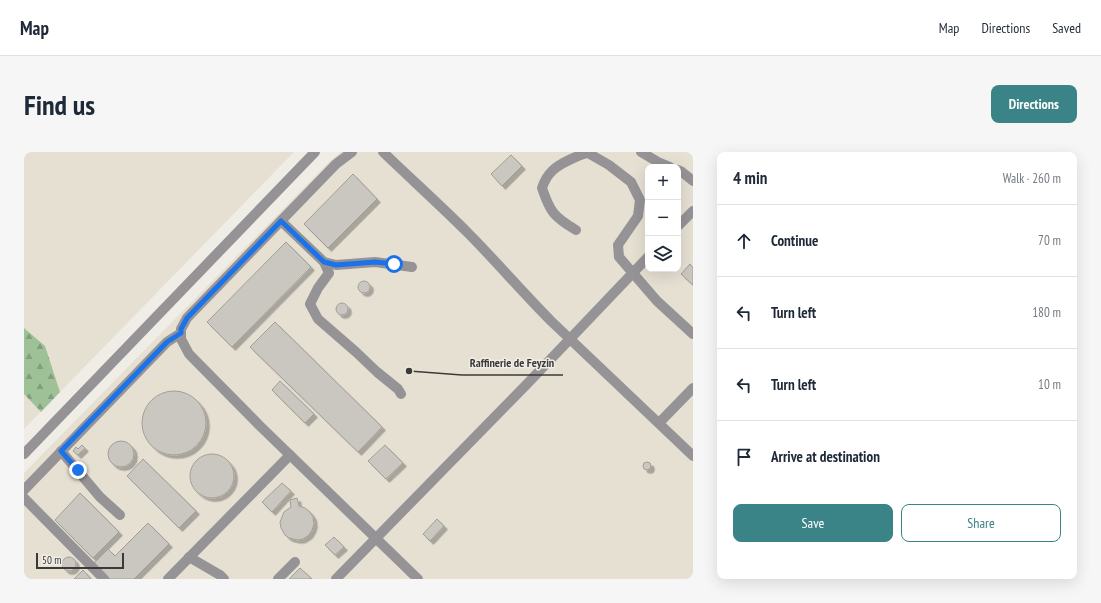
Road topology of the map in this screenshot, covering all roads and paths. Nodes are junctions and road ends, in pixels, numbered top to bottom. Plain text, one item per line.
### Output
1 (315, 152) edge
2 (352, 152) edge
3 (383, 152) edge
4 (589, 152) edge
5 (641, 152) edge
6 (663, 164) edge
7 (681, 172) edge
8 (693, 181) edge
9 (693, 211) edge
10 (281, 221) junction
11 (681, 223) edge
12 (576, 230) dead end
13 (645, 260) edge
14 (324, 262) junction
15 (412, 267) dead end
16 (633, 273) junction
17 (181, 333) junction
18 (693, 334) edge
19 (570, 338) junction
20 (693, 388) edge
21 (401, 394) dead end
22 (659, 423) junction
23 (61, 451) junction
24 (24, 454) edge
25 (290, 455) junction
26 (693, 456) edge
27 (24, 490) edge
28 (24, 498) edge
29 (120, 515) dead end
30 (376, 538) junction
31 (189, 557) junction
32 (295, 562) dead end
33 (104, 579) edge
34 (168, 579) edge
35 (224, 579) edge
36 (278, 579) edge
37 (336, 579) edge
38 (418, 579) edge

1 - 24 street
2 - 10 street
3 - 19 street
4 - 12 street
4 - 16 street
5 - 6 street
7 - 8 street
9 - 11 street
10 - 14 street
10 - 17 street
13 - 16 street
14 - 15 street
14 - 21 street
16 - 18 street
16 - 19 street
17 - 23 street
17 - 25 street
19 - 22 street
19 - 30 street
20 - 22 street
22 - 26 street
23 - 27 street
23 - 29 street
25 - 30 street
25 - 31 street
28 - 33 street
30 - 37 street
30 - 38 street
31 - 34 street
31 - 35 street
32 - 36 street

